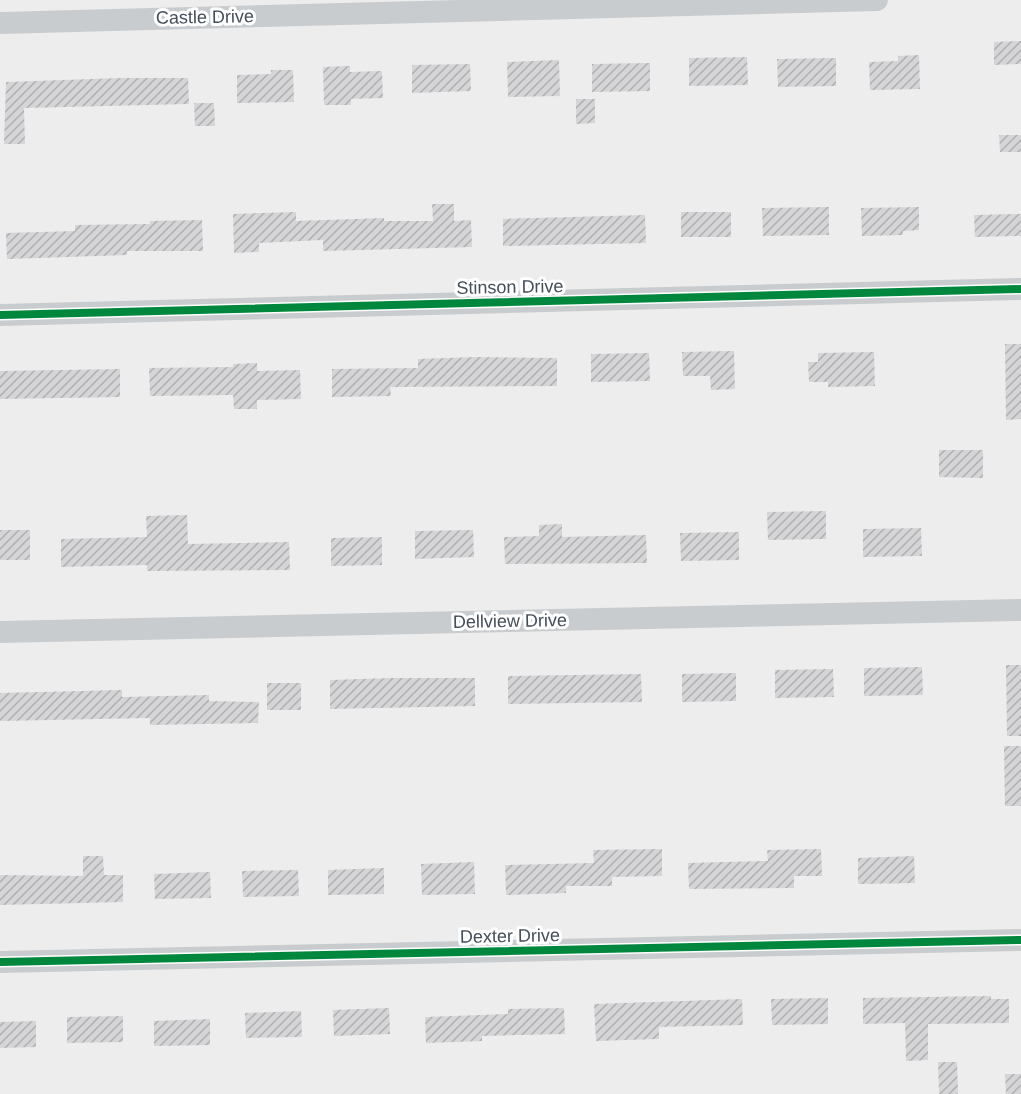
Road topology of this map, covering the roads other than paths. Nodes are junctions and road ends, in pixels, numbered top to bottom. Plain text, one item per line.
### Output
1 (877, 0) edge
2 (0, 23) edge
3 (1021, 289) edge
4 (0, 315) edge
5 (1021, 609) edge
6 (0, 632) edge
7 (1021, 940) edge
8 (0, 962) edge

1 - 2 street, Castle Drive
3 - 4 street, Stinson Drive
5 - 6 street, Dellview Drive
7 - 8 street, Dexter Drive

